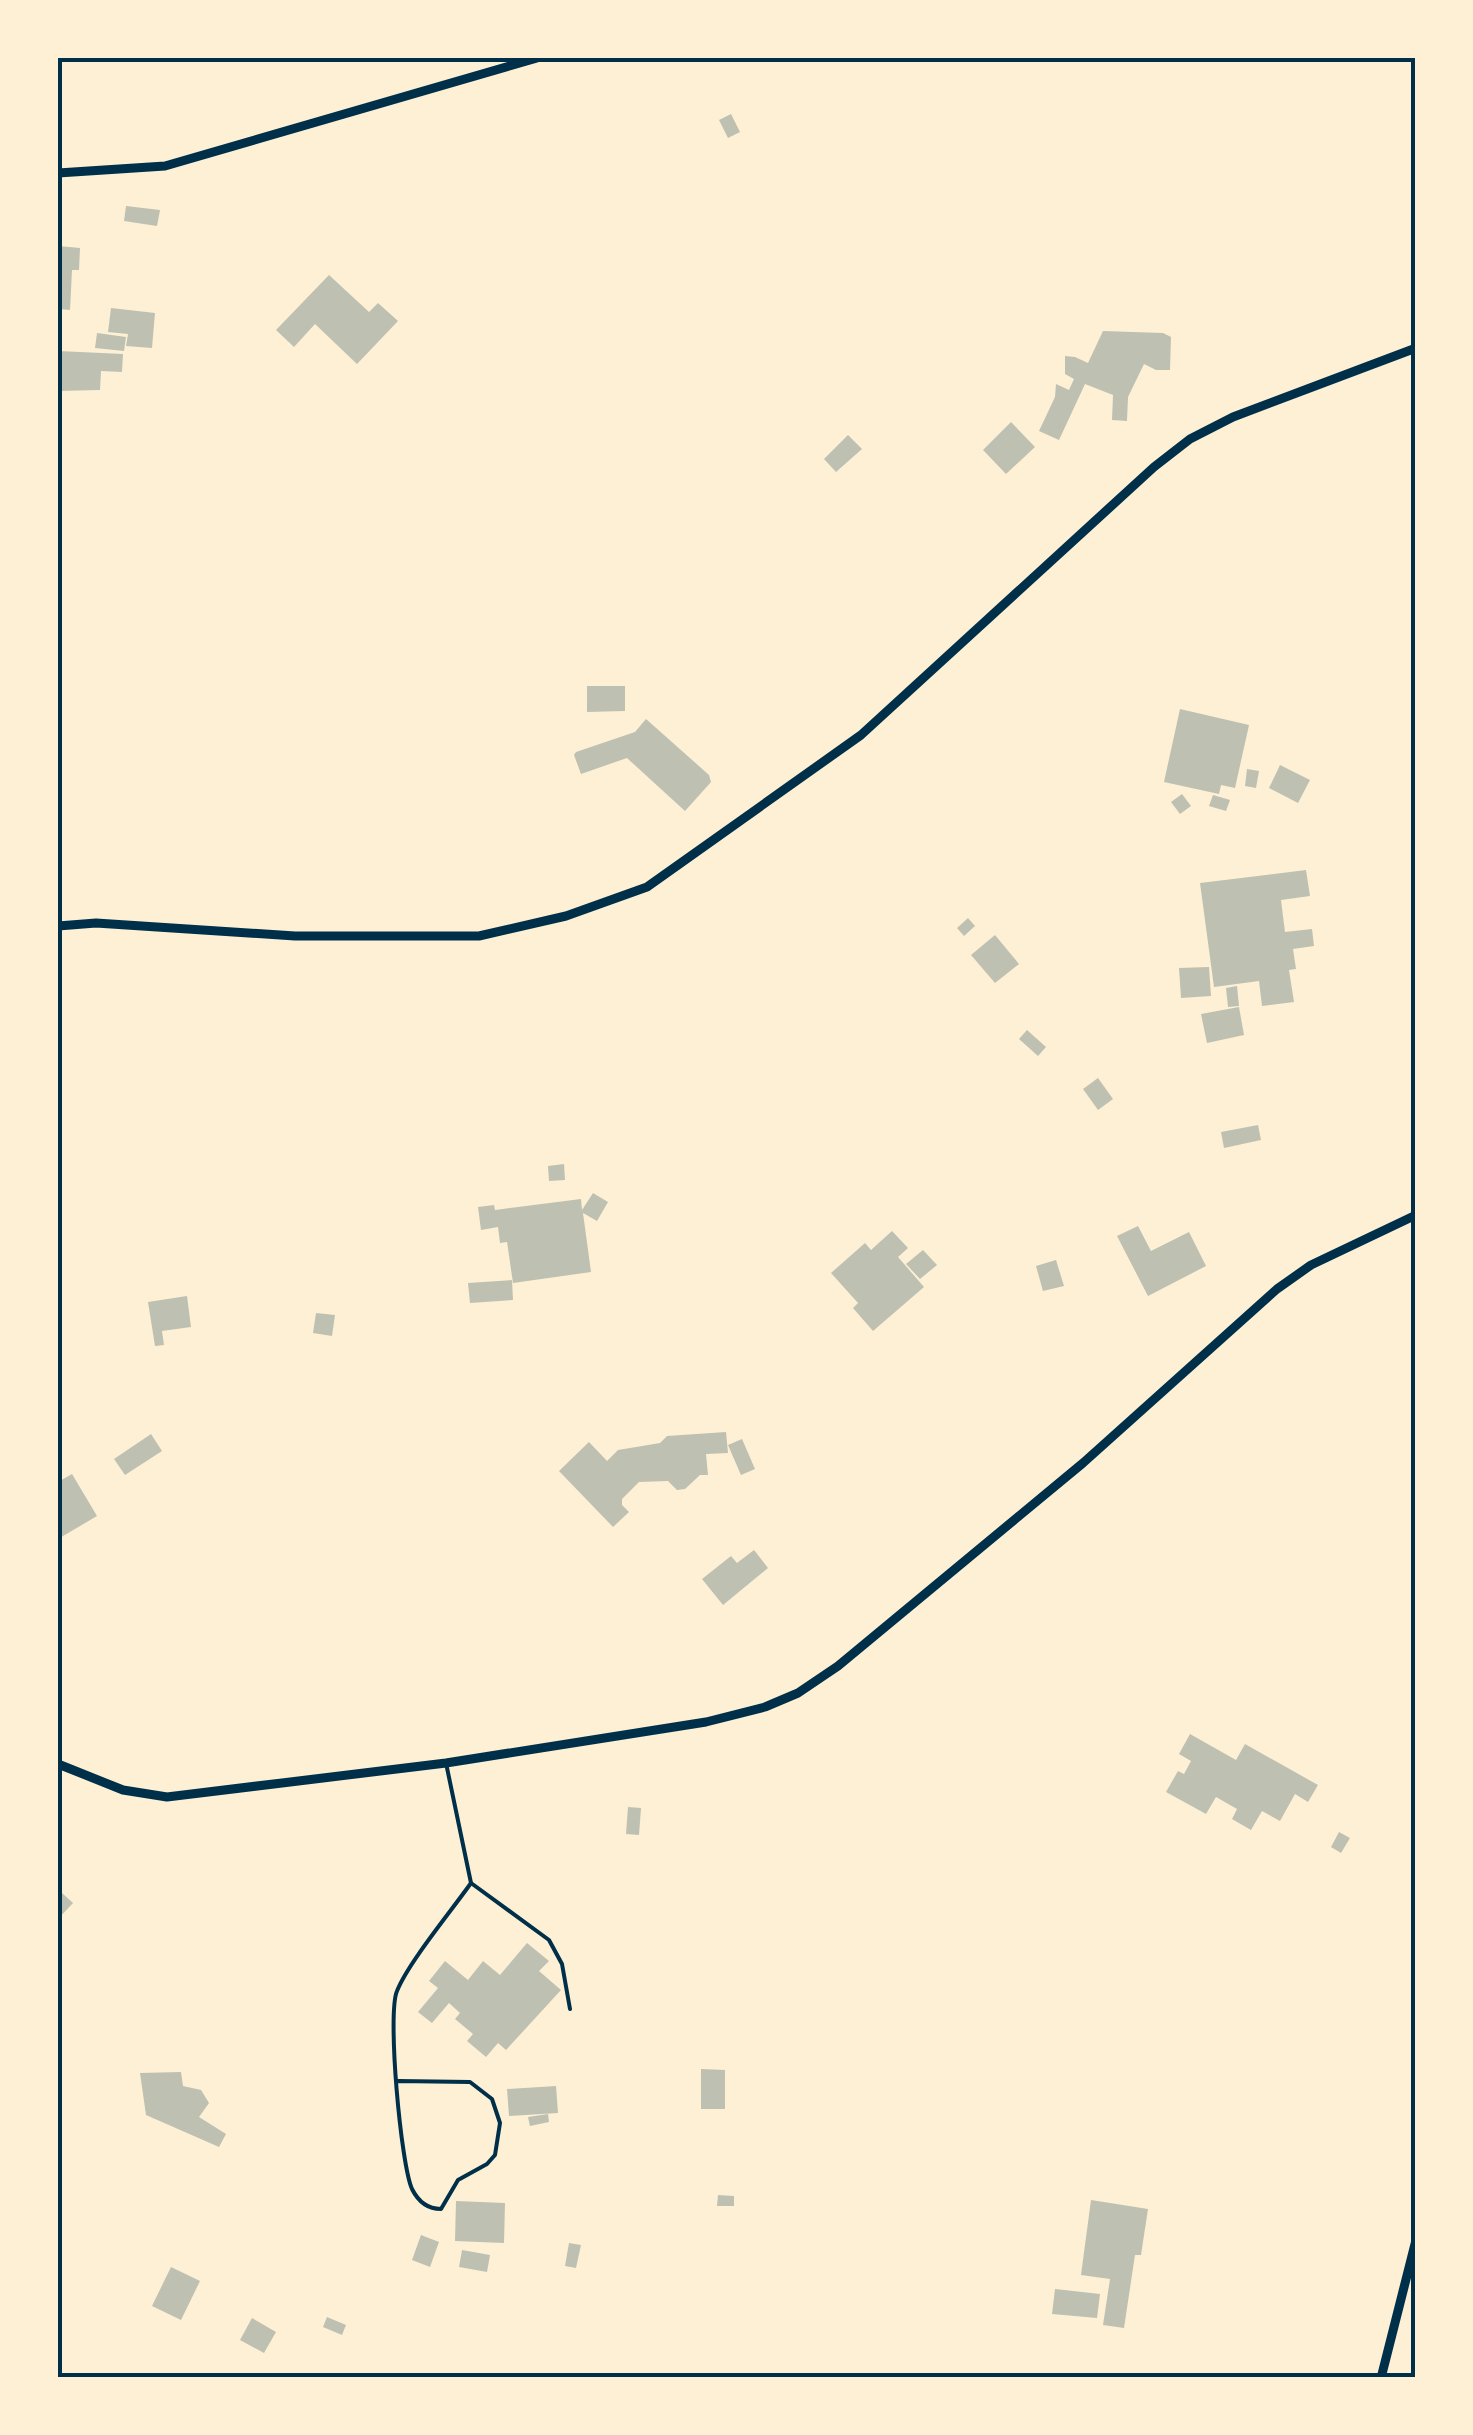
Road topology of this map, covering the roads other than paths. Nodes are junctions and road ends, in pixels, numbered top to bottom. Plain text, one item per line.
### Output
1 (537, 58) edge
2 (58, 173) edge
3 (1416, 348) edge
4 (58, 926) edge
5 (1416, 1215) edge
6 (446, 1763) junction
7 (58, 1764) edge
8 (471, 1883) junction
9 (570, 2009) dead end
10 (398, 2081) junction
11 (1416, 2240) edge
12 (1380, 2378) edge

1 - 2 street
3 - 4 street
5 - 6 street
6 - 7 street
6 - 8 lane
8 - 9 lane
8 - 10 lane
10 - 10 lane
11 - 12 street

